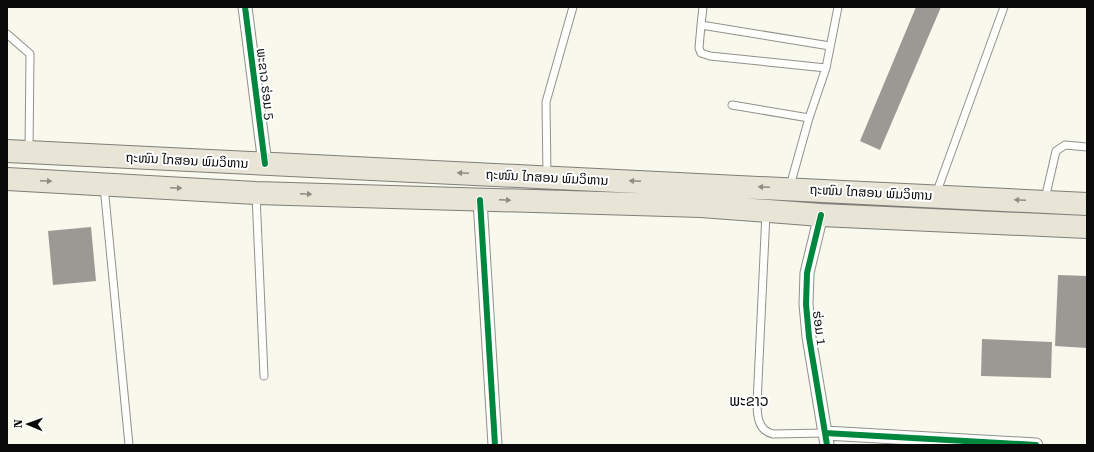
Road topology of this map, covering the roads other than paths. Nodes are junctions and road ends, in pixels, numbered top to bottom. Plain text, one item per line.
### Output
1 (245, 7) edge
2 (573, 7) edge
3 (703, 7) edge
4 (838, 7) edge
5 (1004, 7) edge
6 (701, 24) junction
7 (7, 34) edge
8 (830, 46) junction
9 (826, 68) junction
10 (732, 106) dead end
11 (809, 118) junction
12 (1087, 147) edge
13 (7, 151) edge
14 (29, 152) junction
15 (265, 164) junction
16 (547, 177) junction
17 (7, 179) edge
18 (103, 184) junction
19 (705, 184) junction
20 (790, 188) junction
21 (256, 192) junction
22 (935, 196) junction
23 (480, 200) junction
24 (1044, 201) junction
25 (1087, 204) edge
26 (701, 206) junction
27 (766, 211) junction
28 (821, 214) junction
29 (1087, 227) edge
30 (264, 376) dead end
31 (826, 439) edge
32 (966, 443) edge
33 (129, 445) edge
34 (495, 445) edge
35 (1036, 445) edge

1 - 15 street, ພະຂາວ ຮ່ອມ 5
2 - 16 lane
3 - 6 lane
4 - 8 lane
5 - 22 lane
6 - 8 lane
6 - 9 lane
7 - 14 lane
8 - 9 lane
9 - 11 lane
10 - 11 lane
11 - 20 lane
12 - 24 lane
13 - 14 highway, ຖະໜົນ ໄກສອນ ພົມວິຫານ
14 - 15 highway, ຖະໜົນ ໄກສອນ ພົມວິຫານ
16 -> 15 highway, ຖະໜົນ ໄກສອນ ພົມວິຫານ
19 -> 16 highway, ຖະໜົນ ໄກສອນ ພົມວິຫານ
17 -> 18 highway, ຖະໜົນ ໄກສອນ ພົມວິຫານ
18 -> 21 highway, ຖະໜົນ ໄກສອນ ພົມວິຫານ
18 - 33 lane
20 -> 19 highway, ຖະໜົນ ໄກສອນ ພົມວິຫານ
19 - 26 highway
20 - 22 highway, ຖະໜົນ ໄກສອນ ພົມວິຫານ
21 -> 23 highway, ຖະໜົນ ໄກສອນ ພົມວິຫານ
21 - 30 lane
24 -> 22 highway, ຖະໜົນ ໄກສອນ ພົມວິຫານ
23 -> 26 highway, ຖະໜົນ ໄກສອນ ພົມວິຫານ
23 - 34 street
24 - 25 highway, ຖະໜົນ ໄກສອນ ພົມວິຫານ
26 - 27 highway, ຖະໜົນ ໄກສອນ ພົມວິຫານ
27 - 28 highway, ຖະໜົນ ໄກສອນ ພົມວິຫານ
27 - 31 lane
28 - 29 highway, ຖະໜົນ ໄກສອນ ພົມວິຫານ
28 - 31 street, ຮ່ອມ 1
31 - 32 street
32 - 35 street

